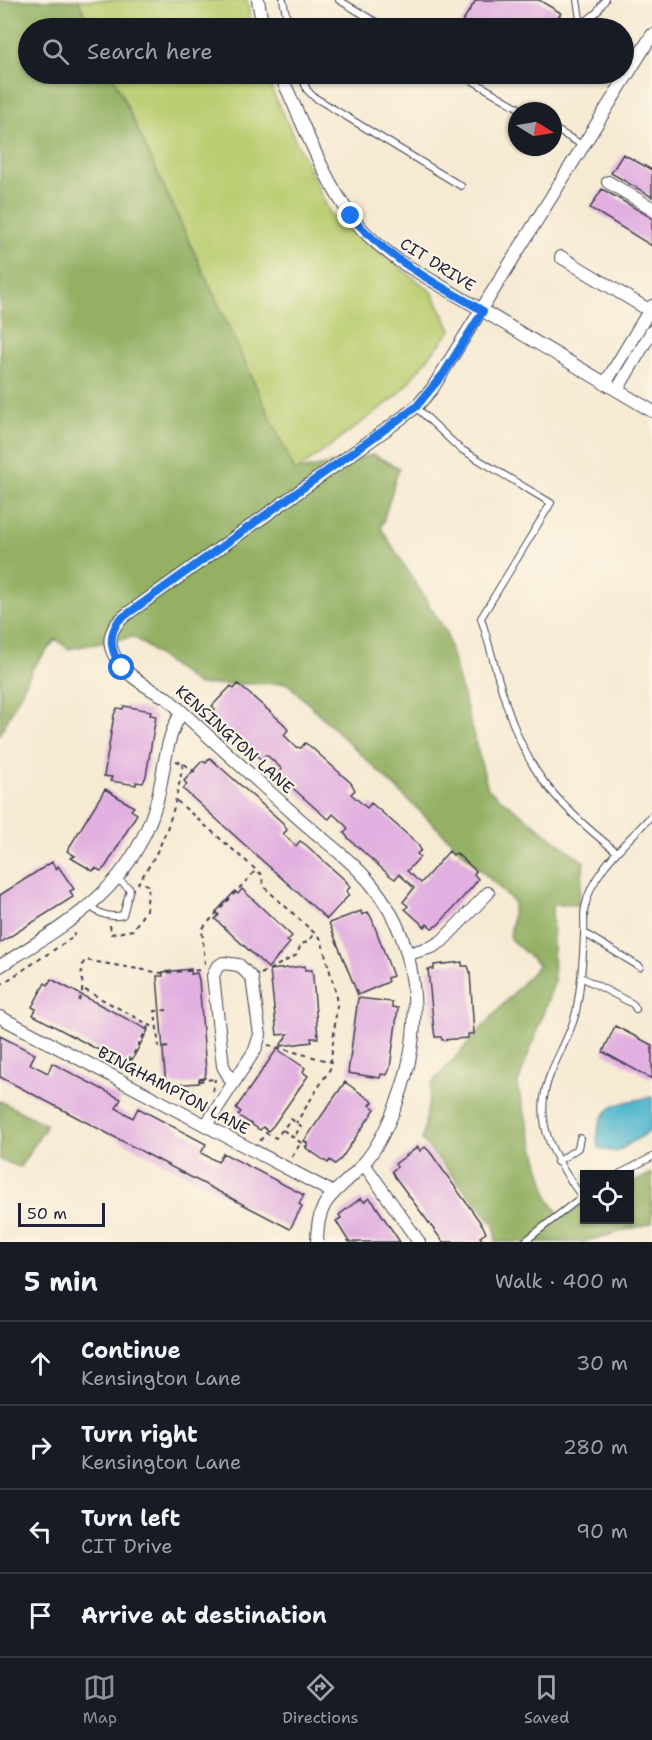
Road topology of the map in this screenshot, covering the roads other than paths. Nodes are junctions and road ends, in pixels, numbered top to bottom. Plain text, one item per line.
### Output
1 (258, 0) edge
2 (283, 0) edge
3 (339, 0) edge
4 (578, 0) edge
5 (605, 0) edge
6 (261, 18) edge
7 (287, 18) edge
8 (369, 18) edge
9 (581, 18) edge
10 (591, 18) edge
11 (652, 35) edge
12 (634, 56) edge
13 (285, 84) edge
14 (305, 84) edge
15 (481, 84) edge
16 (617, 84) edge
17 (510, 102) edge
18 (562, 134) edge
19 (584, 147) junction
20 (608, 182) dead end
21 (461, 186) dead end
22 (652, 208) edge
23 (561, 257) dead end
24 (651, 309) edge
25 (483, 311) junction
26 (652, 331) edge
27 (611, 387) junction
28 (416, 407) junction
29 (652, 411) edge
30 (182, 712) junction
31 (652, 815) edge
32 (617, 852) junction
33 (117, 879) junction
34 (488, 893) dead end
35 (90, 906) junction
36 (584, 933) junction
37 (408, 954) junction
38 (0, 966) edge
39 (640, 967) dead end
40 (581, 977) junction
41 (636, 1009) dead end
42 (0, 1017) edge
43 (231, 1080) junction
44 (206, 1125) junction
45 (580, 1138) dead end
46 (652, 1157) edge
47 (557, 1162) junction
48 (364, 1164) junction
49 (628, 1170) edge
50 (332, 1192) junction
51 (580, 1192) edge
52 (580, 1198) edge
53 (317, 1242) edge
54 (419, 1242) edge
55 (525, 1242) edge

1 - 6 street
2 - 7 lane
3 - 8 lane
4 - 9 lane
5 - 10 lane
11 - 12 street, KENSINGTON LANE
13 - 25 street, CIT DRIVE
14 - 21 lane
15 - 17 lane
16 - 19 street, KENSINGTON LANE
18 - 19 lane
19 - 25 street, KENSINGTON LANE
20 - 22 street
23 - 24 street
24 - 27 street
25 - 27 street, CIT DRIVE
25 - 28 street, KENSINGTON LANE
26 - 27 street
27 - 29 street, CIT DRIVE
28 - 30 street, KENSINGTON LANE
28 - 32 lane
30 - 33 street
30 - 37 street, KENSINGTON LANE
31 - 32 lane
32 - 36 lane
33 - 35 street
33 - 35 lane
34 - 37 street
35 - 38 street
36 - 39 lane
36 - 40 lane
37 - 48 street, KENSINGTON LANE
40 - 41 lane
40 - 47 lane
42 - 44 street, BINGHAMPTON LANE
43 - 43 street
43 - 44 street
44 - 50 street, BINGHAMPTON LANE
45 - 47 lane
46 - 49 lane
47 - 51 lane
48 - 50 street, KENSINGTON LANE
48 - 54 street
50 - 53 street, KENSINGTON LANE
52 - 55 lane

